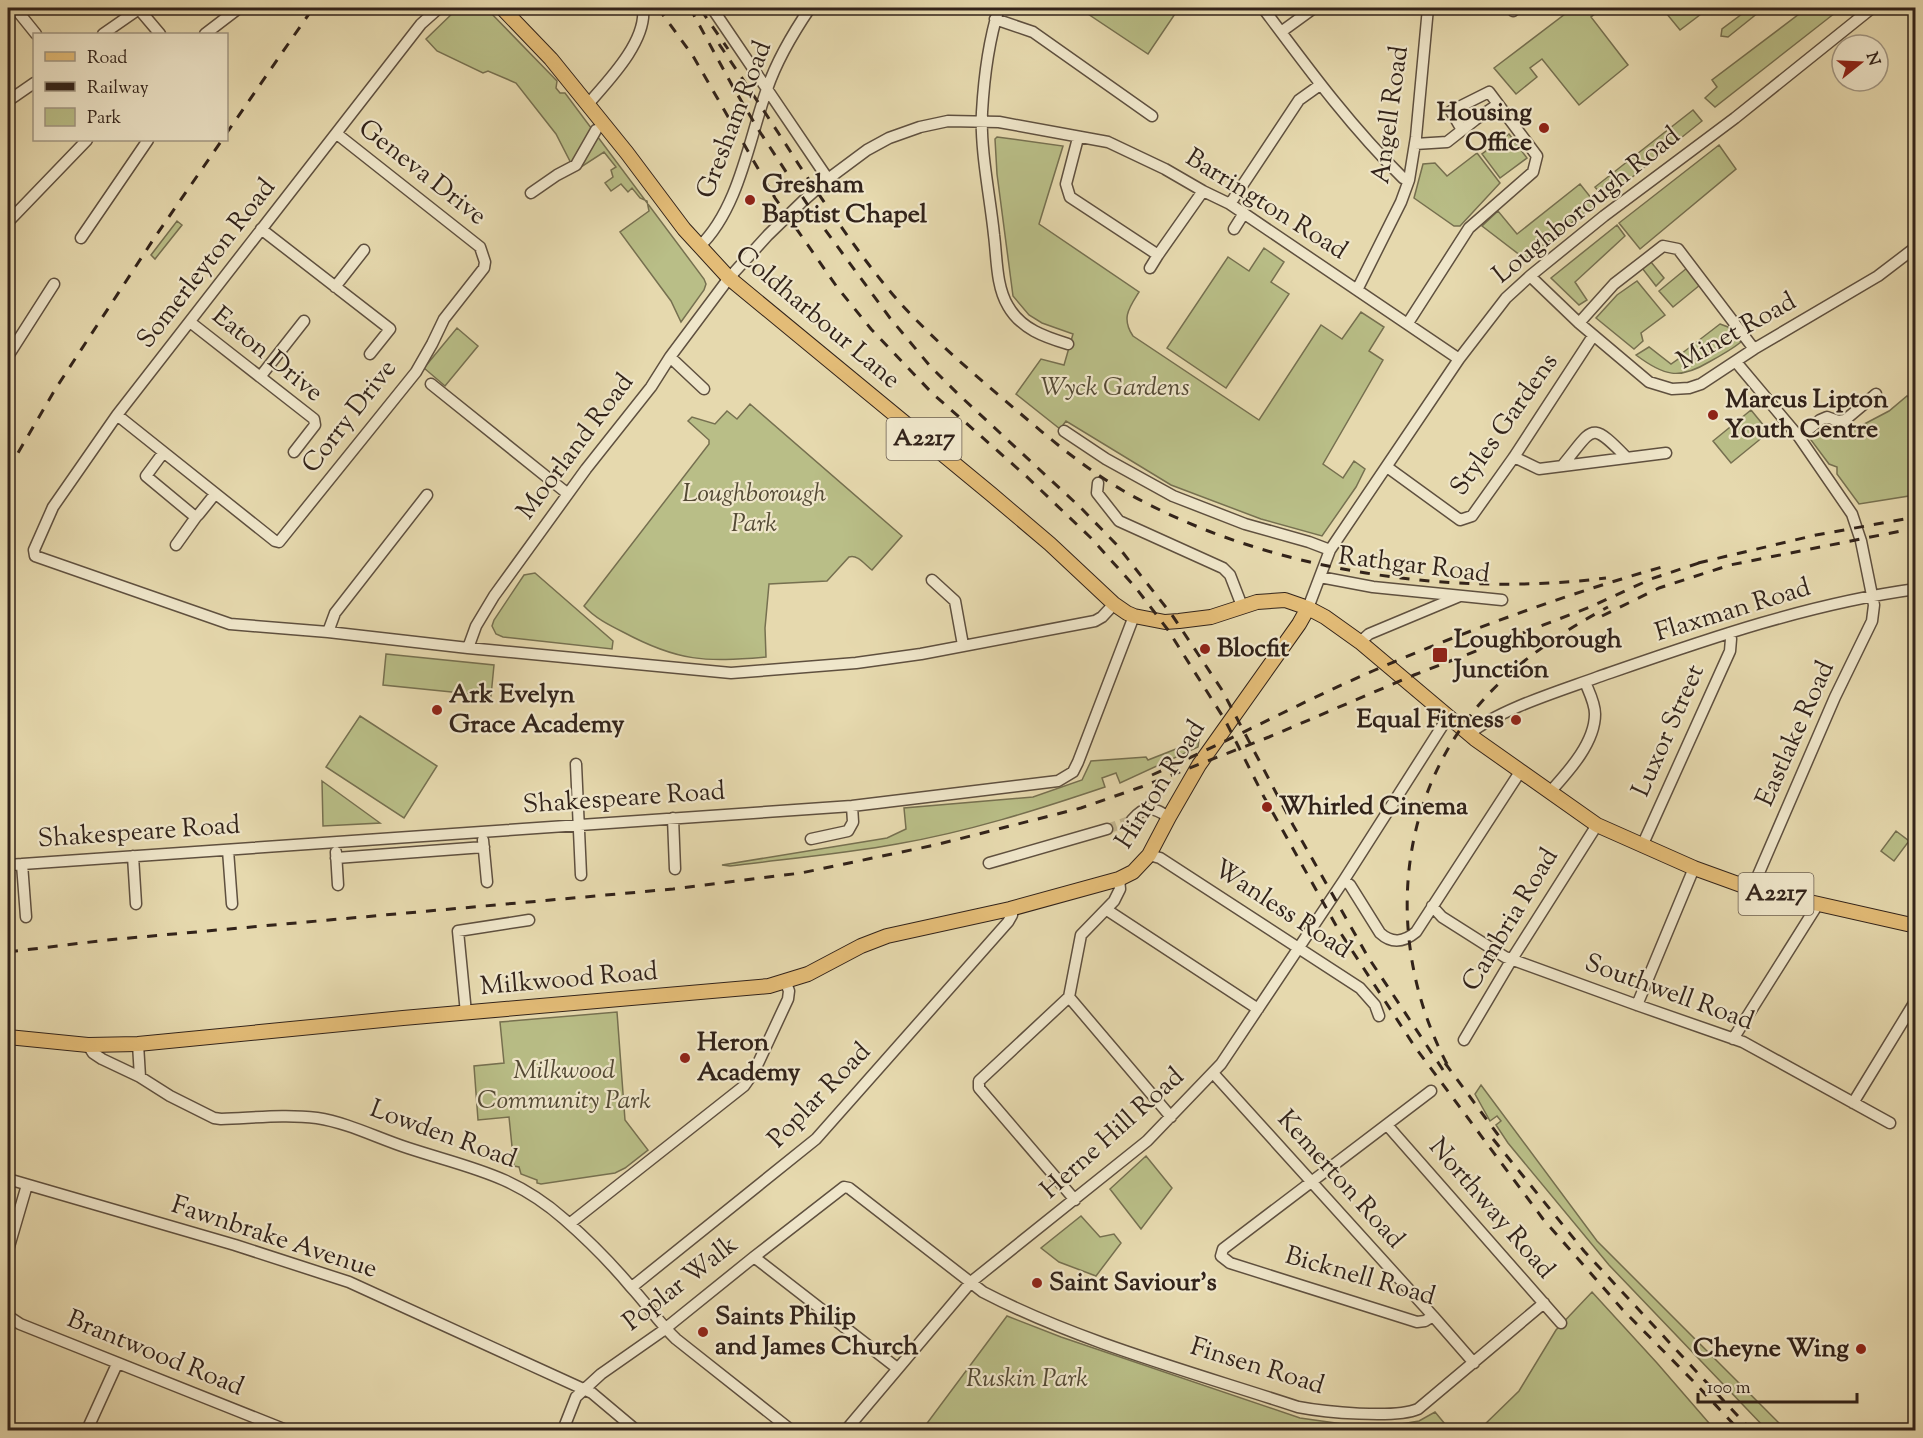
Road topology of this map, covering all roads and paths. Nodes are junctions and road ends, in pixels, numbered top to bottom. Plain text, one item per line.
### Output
1 (15, 8) edge
2 (139, 8) edge
3 (239, 8) edge
4 (439, 8) edge
5 (502, 8) edge
6 (643, 8) edge
7 (712, 8) edge
8 (810, 8) edge
9 (999, 8) edge
10 (1263, 8) edge
11 (1314, 8) edge
12 (1428, 8) edge
13 (1872, 8) edge
14 (995, 19) junction
15 (1281, 32) junction
16 (35, 33) edge
17 (104, 33) edge
18 (159, 33) edge
19 (206, 33) edge
20 (33, 84) edge
21 (1320, 85) junction
22 (768, 87) junction
23 (8, 101) edge
24 (588, 104) junction
25 (1498, 104) junction
26 (1152, 116) dead end
27 (982, 121) junction
28 (596, 130) dead end
29 (1462, 130) junction
30 (337, 135) junction
31 (1078, 138) junction
32 (86, 141) edge
33 (147, 141) edge
34 (1415, 144) junction
35 (828, 179) junction
36 (1409, 180) junction
37 (1203, 191) junction
38 (531, 193) dead end
39 (1230, 204) junction
40 (1244, 213) junction
41 (8, 222) edge
42 (1234, 229) dead end
43 (261, 230) junction
44 (81, 238) dead end
45 (480, 247) joint
46 (699, 247) junction
47 (1916, 247) edge
48 (364, 250) dead end
49 (1158, 255) junction
50 (1305, 255) junction
51 (1298, 265) dead end
52 (1150, 268) dead end
53 (1530, 276) junction
54 (729, 279) junction
55 (54, 284) dead end
56 (335, 287) junction
57 (1357, 290) junction
58 (304, 321) dead end
59 (190, 322) junction
60 (1408, 323) junction
61 (1579, 323) junction
62 (1593, 336) junction
63 (1068, 344) dead end
64 (1754, 349) junction
65 (370, 354) dead end
66 (8, 356) edge
67 (670, 357) junction
68 (1459, 359) junction
69 (1736, 362) junction
70 (260, 377) junction
71 (431, 384) dead end
72 (704, 389) dead end
73 (1876, 394) dead end
74 (117, 415) junction
75 (1064, 431) dead end
76 (1799, 437) junction
77 (294, 452) dead end
78 (163, 453) junction
79 (1666, 453) dead end
80 (1514, 456) junction
81 (1627, 458) junction
82 (1562, 465) junction
83 (1387, 467) junction
84 (1098, 483) dead end
85 (215, 494) junction
86 (568, 494) junction
87 (427, 495) dead end
88 (196, 517) junction
89 (176, 545) dead end
90 (1330, 550) junction
91 (1320, 577) junction
92 (932, 580) dead end
93 (1916, 589) edge
94 (1463, 595) junction
95 (1872, 596) junction
96 (1502, 600) dead end
97 (1114, 604) junction
98 (1242, 606) junction
99 (1308, 608) junction
100 (1134, 616) junction
101 (328, 632) junction
102 (1729, 633) junction
103 (1360, 642) junction
104 (963, 645) junction
105 (468, 648) junction
106 (1585, 682) junction
107 (1449, 717) junction
108 (1469, 734) junction
109 (576, 764) dead end
110 (1520, 772) junction
111 (1550, 792) junction
112 (852, 806) junction
113 (1169, 817) junction
114 (673, 818) junction
115 (1132, 820) tunnel mouth
116 (579, 825) junction
117 (1597, 825) junction
118 (1107, 829) tunnel mouth
119 (483, 831) junction
120 (811, 839) dead end
121 (335, 842) junction
122 (1642, 846) junction
123 (484, 847) junction
124 (228, 849) junction
125 (1149, 855) junction
126 (134, 856) junction
127 (336, 858) junction
128 (989, 863) dead end
129 (22, 864) junction
130 (8, 865) edge
131 (1694, 868) junction
132 (675, 869) dead end
133 (581, 875) dead end
134 (1119, 879) junction
135 (1344, 880) junction
136 (486, 882) dead end
137 (338, 885) dead end
138 (1752, 888) junction
139 (136, 904) dead end
140 (232, 904) dead end
141 (1818, 904) junction
142 (1432, 906) junction
143 (1010, 909) junction
144 (1107, 910) junction
145 (26, 917) dead end
146 (529, 920) dead end
147 (1916, 926) edge
148 (1298, 949) junction
149 (1512, 959) junction
150 (786, 982) junction
151 (1068, 997) junction
152 (1916, 1000) edge
153 (1637, 1005) junction
154 (1258, 1009) junction
155 (466, 1013) junction
156 (1379, 1016) dead end
157 (8, 1037) edge
158 (1733, 1039) junction
159 (1464, 1040) dead end
160 (138, 1044) junction
161 (88, 1045) junction
162 (1213, 1073) junction
163 (140, 1077) junction
164 (1431, 1091) dead end
165 (1853, 1102) junction
166 (1171, 1117) junction
167 (1890, 1123) dead end
168 (1388, 1125) junction
169 (8, 1179) edge
170 (1311, 1183) junction
171 (27, 1185) junction
172 (844, 1187) joint
173 (1075, 1200) junction
174 (571, 1225) junction
175 (8, 1250) edge
176 (754, 1257) junction
177 (971, 1282) junction
178 (632, 1287) junction
179 (1544, 1303) junction
180 (8, 1316) edge
181 (1433, 1316) junction
182 (1561, 1323) dead end
183 (664, 1328) junction
184 (1474, 1363) junction
185 (117, 1364) junction
186 (897, 1368) junction
187 (584, 1390) junction
188 (87, 1431) edge
189 (286, 1431) edge
190 (563, 1431) edge
191 (636, 1431) edge
192 (791, 1431) edge
193 (846, 1431) edge

1 - 16 street
2 - 17 street
2 - 18 street
3 - 19 street
4 - 30 street, Somerleyton Road
5 - 24 main road, Coldharbour Lane / A2217
6 - 24 street
7 - 22 street
8 - 22 street, Gresham Road
9 - 14 street
10 - 15 street
11 - 15 street
12 - 34 street, Angell Road
13 - 53 street, Loughborough Road
14 - 26 street
14 - 27 street
15 - 21 street
20 - 23 street
21 - 36 street
21 - 39 street
22 - 35 street
22 - 46 street, Gresham Road
24 - 46 main road, Coldharbour Lane / A2217
25 - 29 street
25 - 29 street
25 - 60 street
27 - 31 street, Barrington Road
27 - 35 street, Barrington Road
27 - 63 street
28 - 38 street
29 - 34 street
30 - 43 street, Somerleyton Road
30 - 45 street, Geneva Drive
31 - 37 street, Barrington Road
31 - 49 street
32 - 41 street
33 - 44 street
34 - 36 street, Angell Road
35 - 54 street, Barrington Road
36 - 57 street, Angell Road
37 - 39 street, Barrington Road
37 - 49 street
39 - 40 street, Barrington Road
40 - 42 street
40 - 50 street, Barrington Road
43 - 56 street
43 - 59 street, Somerleyton Road
45 - 85 street, Corry Drive
46 - 54 main road, Coldharbour Lane / A2217
47 - 64 street, Minet Road
48 - 56 street
49 - 52 street
50 - 51 street
50 - 57 street, Barrington Road
53 - 61 street, Minet Road
53 - 68 street, Loughborough Road
54 - 67 street, Moorland Road
54 - 97 main road, Coldharbour Lane / A2217
55 - 66 street
56 - 65 street
57 - 60 street, Barrington Road
58 - 70 street
59 - 70 street, Eaton Drive
59 - 74 street, Somerleyton Road
60 - 68 street, Barrington Road
61 - 62 street, Minet Road
61 - 64 street
62 - 69 street, Minet Road
62 - 80 street, Styles Gardens
64 - 69 street, Minet Road
67 - 72 street
67 - 86 street, Moorland Road
68 - 83 street, Loughborough Road
69 - 76 street, Eastlake Road
70 - 77 street, Eaton Drive
71 - 86 street
73 - 76 street
74 - 78 street, Corry Drive
74 - 101 street, Somerleyton Road
75 - 90 street
76 - 95 street, Eastlake Road
78 - 85 street, Corry Drive
78 - 88 street
79 - 81 street
80 - 82 street
80 - 83 street, Styles Gardens
81 - 82 street
81 - 82 street
83 - 90 street, Loughborough Road
84 - 98 street
85 - 88 street
86 - 105 street, Moorland Road
87 - 101 street
88 - 89 street
90 - 91 street, Loughborough Road
91 - 94 street, Rathgar Road
91 - 99 street, Loughborough Road
92 - 104 street
93 - 95 street, Flaxman Road
94 - 96 street, Rathgar Road
94 - 103 street
95 - 102 street, Flaxman Road
95 - 138 street, Eastlake Road
97 - 100 main road, Coldharbour Lane / A2217
97 - 104 street
98 - 99 main road, Coldharbour Lane / A2217
98 - 100 main road, Coldharbour Lane / A2217
99 - 103 main road, Coldharbour Lane / A2217
99 - 113 main road, Hinton Road
100 - 112 street, Shakespeare Road
101 - 105 street
102 - 106 street, Flaxman Road
102 - 122 street, Luxor Street
103 - 107 main road, Coldharbour Lane / A2217
104 - 105 street
106 - 108 street, Flaxman Road
106 - 111 street
107 - 108 main road, Coldharbour Lane / A2217
107 - 135 street, Herne Hill Road
108 - 110 main road, Coldharbour Lane / A2217
109 - 116 street
110 - 111 main road, Coldharbour Lane / A2217
110 - 142 street
111 - 117 main road, Coldharbour Lane / A2217
112 - 114 street, Shakespeare Road
112 - 120 street
113 - 115 street
113 - 125 main road, Hinton Road
114 - 116 street, Shakespeare Road
114 - 132 street
116 - 119 street, Shakespeare Road
116 - 133 street
117 - 122 main road, Coldharbour Lane / A2217
117 - 149 street, Cambria Road
118 - 128 street
119 - 121 street, Shakespeare Road
119 - 123 street
121 - 124 street, Shakespeare Road
121 - 127 street
122 - 131 main road, Coldharbour Lane / A2217
123 - 127 street
123 - 136 street
124 - 126 street, Shakespeare Road
124 - 140 street
125 - 134 main road, Hinton Road
125 - 148 street, Wanless Road
126 - 129 street, Shakespeare Road
126 - 139 street
127 - 137 street
129 - 130 street, Shakespeare Road
129 - 145 street
131 - 138 main road, Coldharbour Lane / A2217
131 - 153 street
134 - 143 main road, Milkwood Road
134 - 144 street, Hinton Road
135 - 142 street
135 - 148 street, Herne Hill Road
138 - 141 main road, Coldharbour Lane / A2217
141 - 147 main road, Coldharbour Lane / A2217
141 - 158 street
142 - 149 street, Southwell Road
143 - 150 main road, Milkwood Road
143 - 178 street, Poplar Road
144 - 151 street, Hinton Road
144 - 154 street
146 - 155 street
148 - 154 street, Herne Hill Road
148 - 156 street, Wanless Road
149 - 153 street, Southwell Road
149 - 159 street, Cambria Road
150 - 155 main road, Milkwood Road
150 - 174 street
151 - 166 street
151 - 173 street
152 - 165 street
153 - 158 street, Southwell Road
154 - 162 street, Herne Hill Road
155 - 160 main road, Milkwood Road
157 - 161 main road, Milkwood Road
158 - 165 street, Southwell Road
160 - 161 main road, Milkwood Road
160 - 163 street
161 - 163 street, Lowden Road
162 - 166 street, Herne Hill Road
162 - 170 street, Kemerton Road
163 - 174 street, Lowden Road
164 - 168 street
165 - 167 street, Southwell Road
166 - 173 street, Herne Hill Road
168 - 170 street
168 - 179 street, Northway Road
169 - 171 street, Fawnbrake Avenue
170 - 181 street, Kemerton Road
170 - 181 street, Bicknell Road
171 - 175 street
171 - 187 street, Fawnbrake Avenue
172 - 176 street, Poplar Walk
172 - 177 street, Finsen Road
173 - 177 street, Herne Hill Road
174 - 178 street, Lowden Road
176 - 183 street, Poplar Walk
176 - 186 street
177 - 184 street, Finsen Road
177 - 186 street, Herne Hill Road
178 - 183 street, Lowden Road
179 - 182 street, Northway Road
179 - 184 street, Finsen Road
180 - 185 street, Brantwood Road
181 - 184 street, Bicknell Road
183 - 187 street, Poplar Walk
183 - 192 street, Lowden Road
185 - 188 street
185 - 189 street, Brantwood Road
186 - 193 street, Herne Hill Road
187 - 190 street, Poplar Walk
187 - 191 street, Fawnbrake Avenue

